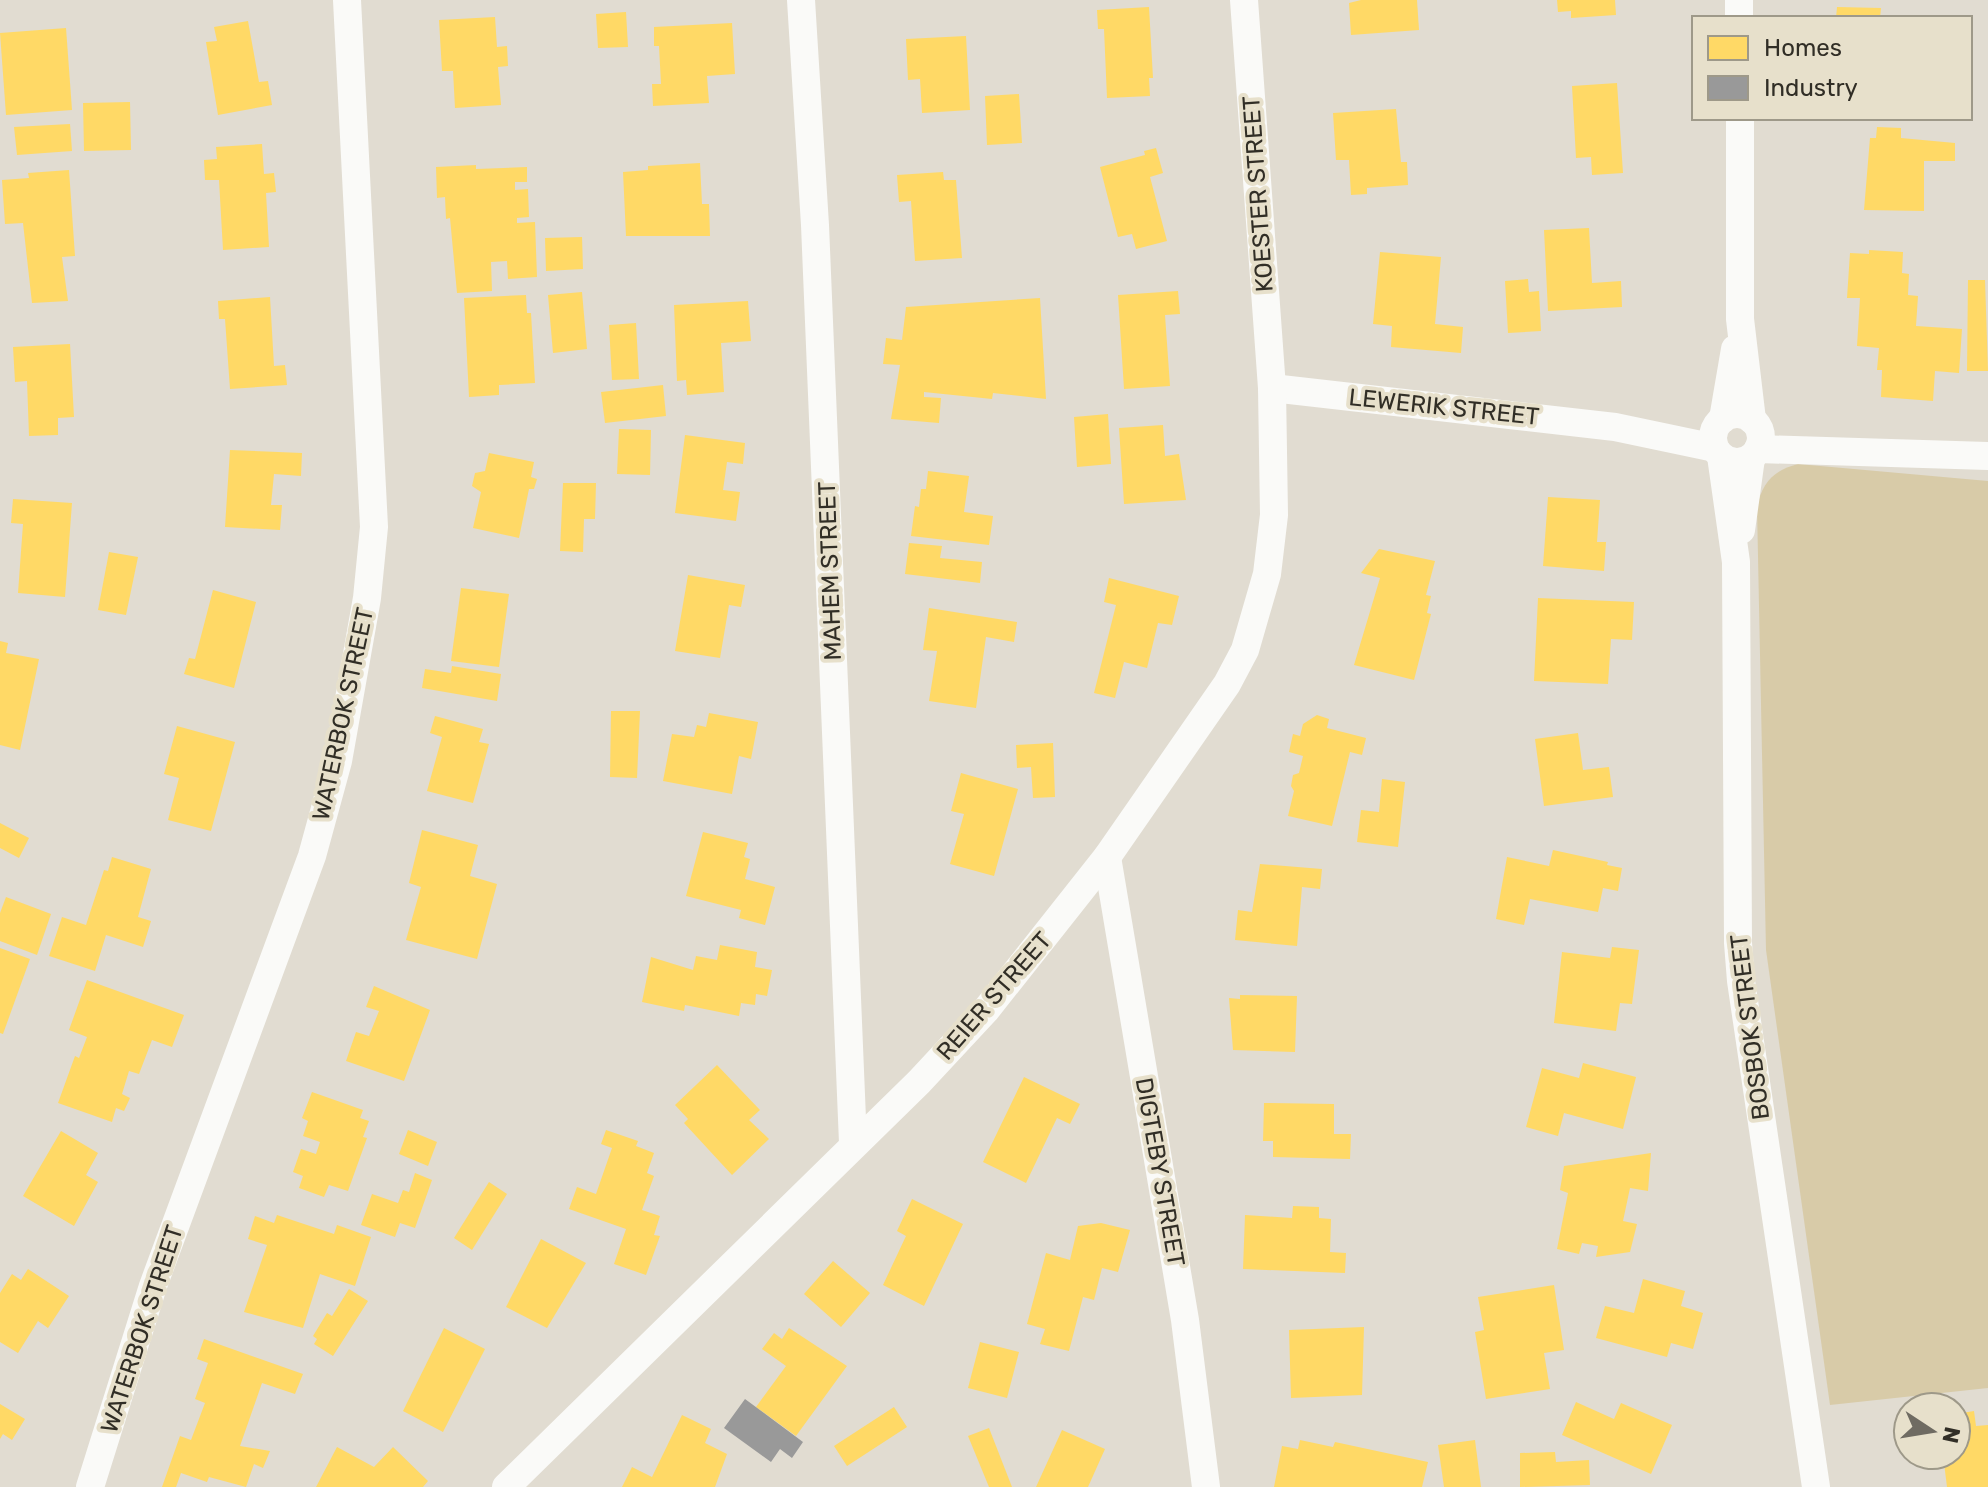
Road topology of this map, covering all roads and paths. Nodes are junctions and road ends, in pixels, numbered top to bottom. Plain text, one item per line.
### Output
1 (347, 0) edge
2 (801, 0) edge
3 (1244, 0) edge
4 (1740, 120) edge
5 (1740, 319) junction
6 (1272, 388) junction
7 (1719, 437) junction
8 (1755, 439) junction
9 (1988, 456) edge
10 (1736, 562) junction
11 (1107, 857) junction
12 (853, 1143) junction
13 (90, 1487) edge
14 (506, 1487) edge
15 (1206, 1487) edge
16 (1816, 1487) edge

1 - 13 street, WATERBOK STREET
2 - 12 street, MAHEM STREET
3 - 6 street, KOESTER STREET
4 - 5 street, BOSBOK STREET
5 - 7 street, BOSBOK STREET
5 - 8 street, BOSBOK STREET
6 - 7 street, LEWERIK STREET
6 - 11 street, REIER STREET
7 - 8 street
7 - 8 street
7 - 10 street, BOSBOK STREET
8 - 9 street
8 - 10 street, BOSBOK STREET
10 - 16 street, BOSBOK STREET
11 - 12 street, REIER STREET
11 - 15 street, DIGTEBY STREET
12 - 14 street, REIER STREET

